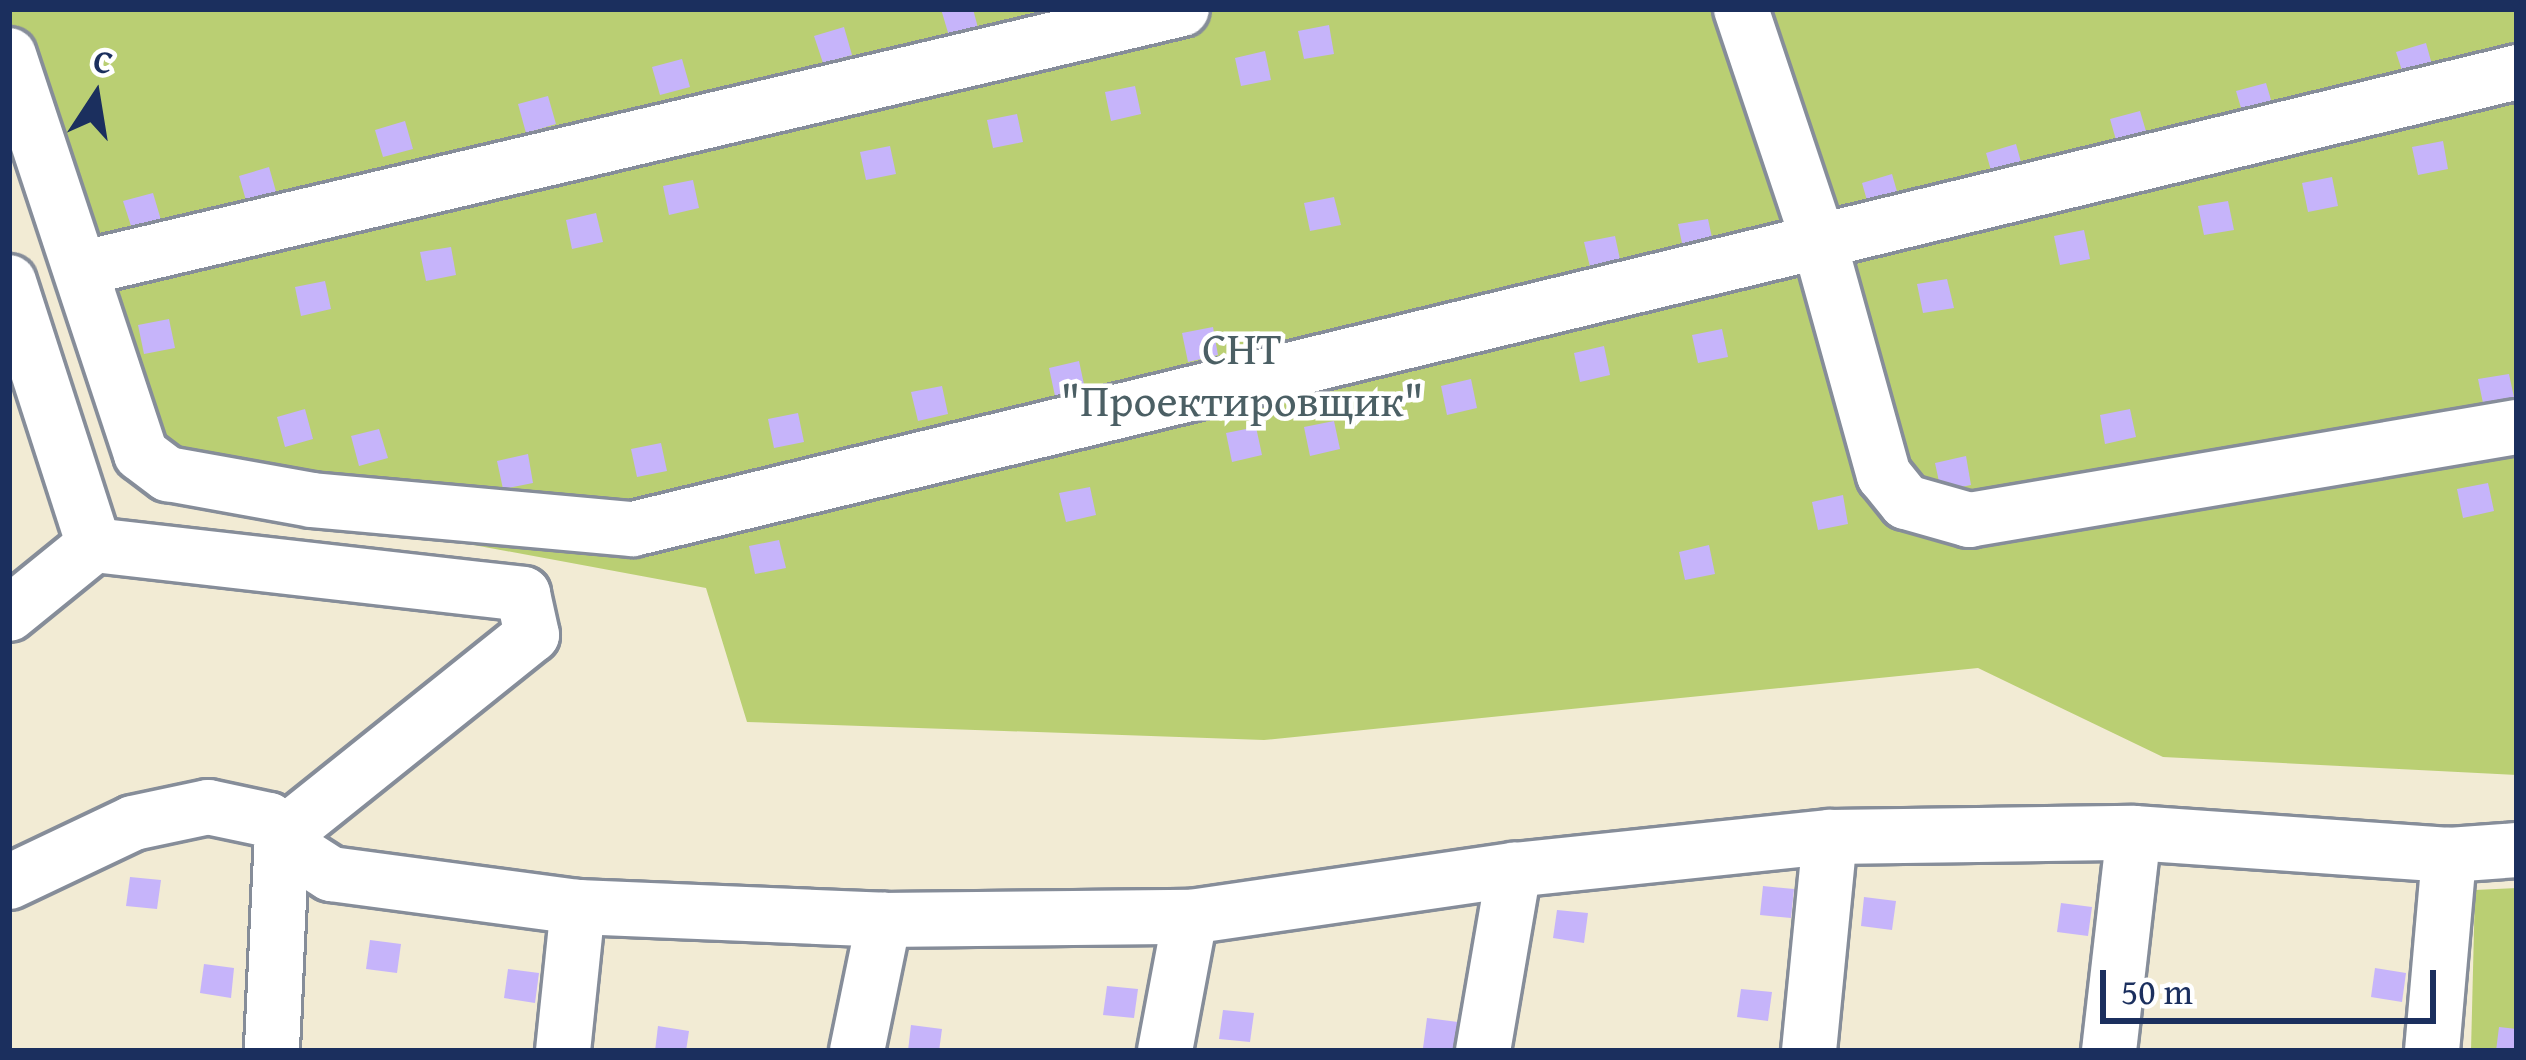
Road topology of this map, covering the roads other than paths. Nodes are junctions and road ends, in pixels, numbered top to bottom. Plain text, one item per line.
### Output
1 (1182, 9) edge
2 (1742, 9) edge
3 (9, 55) edge
4 (2517, 72) edge
5 (1820, 245) junction
6 (84, 268) junction
7 (9, 282) edge
8 (2517, 427) edge
9 (88, 522) junction
10 (9, 614) edge
11 (2134, 833) junction
12 (282, 835) junction
13 (1830, 837) junction
14 (2517, 850) edge
15 (2449, 855) junction
16 (1514, 870) junction
17 (9, 883) edge
18 (578, 907) junction
19 (1190, 917) junction
20 (884, 920) junction
21 (272, 1051) edge
22 (563, 1051) edge
23 (857, 1051) edge
24 (1165, 1051) edge
25 (1483, 1051) edge
26 (1809, 1051) edge
27 (2110, 1051) edge
28 (2432, 1051) edge

1 - 6 street
2 - 5 street
3 - 6 street
4 - 5 street
5 - 6 street
5 - 8 street
7 - 9 street
9 - 10 street
9 - 12 street
11 - 13 street
11 - 15 street
11 - 27 street
12 - 17 street
12 - 18 street
12 - 21 street
13 - 16 street
13 - 26 street
14 - 15 street
15 - 28 street
16 - 19 street
16 - 25 street
18 - 20 street
18 - 22 street
19 - 20 street
19 - 24 street
20 - 23 street

